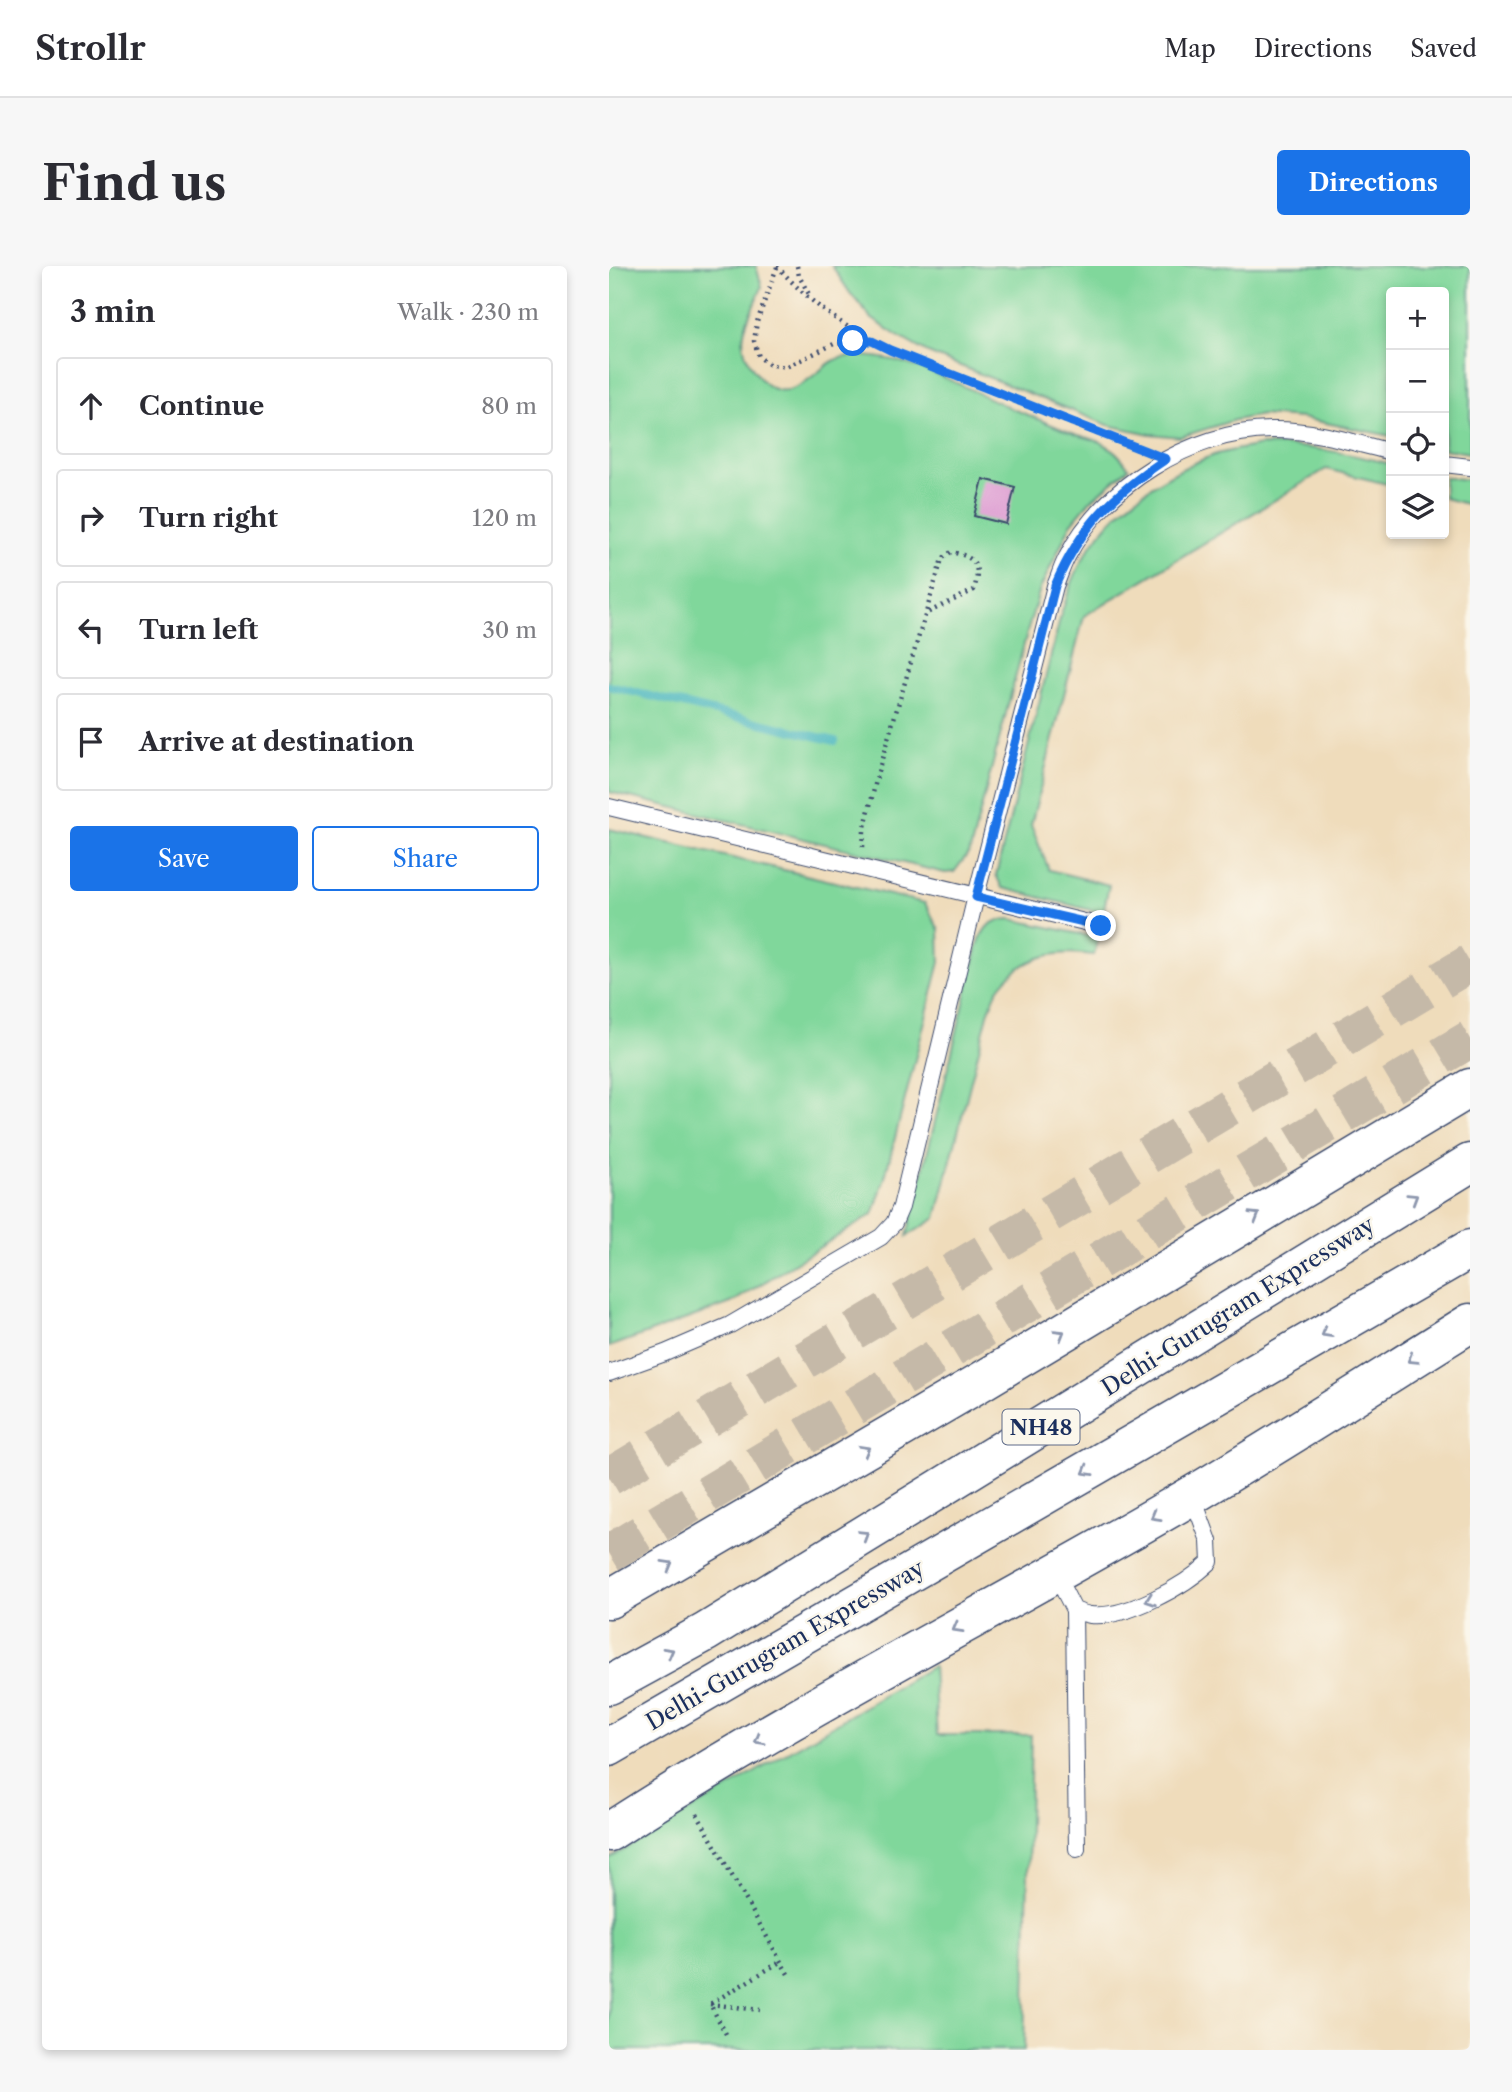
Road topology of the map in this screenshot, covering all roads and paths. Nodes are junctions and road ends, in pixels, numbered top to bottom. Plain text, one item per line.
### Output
1 (777, 266) edge
2 (797, 266) edge
3 (813, 303) junction
4 (872, 341) junction
5 (1386, 451) edge
6 (1166, 459) junction
7 (1449, 465) edge
8 (1470, 467) edge
9 (925, 614) junction
10 (609, 807) edge
11 (861, 869) junction
12 (976, 897) junction
13 (1101, 926) dead end
14 (1470, 1087) edge
15 (1470, 1163) edge
16 (1470, 1250) edge
17 (1470, 1323) edge
18 (609, 1373) edge
19 (1192, 1495) junction
20 (1055, 1573) junction
21 (609, 1599) edge
22 (1074, 1610) junction
23 (609, 1685) edge
24 (609, 1747) edge
25 (681, 1785) junction
26 (609, 1832) edge
27 (1077, 1849) dead end
28 (780, 1962) junction
29 (787, 1975) dead end
30 (710, 2004) junction
31 (760, 2010) dead end
32 (726, 2034) dead end

1 - 3 path
1 - 4 path
2 - 3 path
3 - 4 path
4 - 6 path
5 - 6 lane
6 - 12 lane
7 - 8 lane
9 - 9 path
9 - 11 path
10 - 11 lane
11 - 12 lane
12 - 13 lane
12 - 18 lane
21 -> 14 main road
23 -> 15 main road, Delhi-Gurugram Expressway / NH48
16 -> 24 main road, Delhi-Gurugram Expressway / NH48
17 -> 19 main road
19 -> 20 main road
19 -> 22 lane
20 - 22 lane
20 -> 25 main road
22 - 27 lane
25 - 26 main road
25 - 28 path
28 - 29 path
28 - 30 path
30 - 31 path
30 - 32 path

